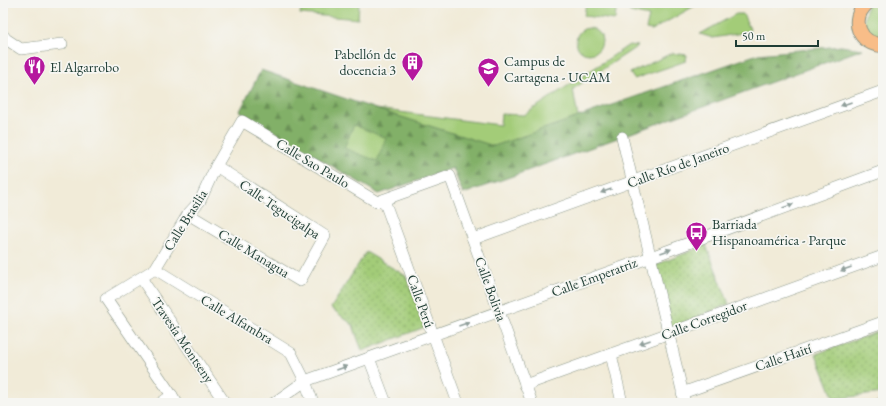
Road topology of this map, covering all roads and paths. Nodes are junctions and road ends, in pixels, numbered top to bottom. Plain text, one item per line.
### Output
1 (856, 3) edge
2 (867, 3) edge
3 (858, 19) junction
4 (3, 34) edge
5 (62, 44) dead end
6 (881, 47) edge
7 (883, 91) edge
8 (242, 121) joint
9 (622, 137) dead end
10 (216, 166) junction
11 (883, 171) edge
12 (634, 181) junction
13 (384, 200) junction
14 (188, 214) junction
15 (473, 239) junction
16 (883, 256) edge
17 (651, 257) junction
18 (312, 260) joint
19 (155, 269) junction
20 (141, 278) junction
21 (499, 311) junction
22 (883, 322) edge
23 (669, 333) junction
24 (433, 335) junction
25 (611, 354) junction
26 (369, 358) junction
27 (305, 381) junction
28 (525, 385) junction
29 (683, 398) edge
30 (174, 399) edge
31 (161, 403) edge
32 (225, 403) edge
33 (274, 403) edge
34 (313, 403) edge
35 (386, 403) edge
36 (458, 403) edge
37 (532, 403) edge
38 (622, 403) edge

1 - 3 main road
2 - 3 main road
3 - 6 main road
4 - 5 street
7 -> 12 street, Calle Río de Janeiro
8 - 10 street, Calle Brasilia
8 - 13 street, Calle Sao Paulo
9 - 12 street
10 - 14 street, Calle Brasilia
10 - 18 street, Calle Tegucigalpa
17 -> 11 street, Calle Emperatriz
12 -> 15 street, Calle Río de Janeiro
12 - 17 street
13 - 15 street, Calle Bolivia
13 - 24 street, Calle Perú
14 - 18 street, Calle Managua
14 - 19 street, Calle Brasilia
15 - 21 street, Calle Bolivia
16 -> 23 street, Calle Corregidor
17 - 21 street, Calle Emperatriz
17 - 23 street
19 - 20 street, Calle Brasilia
19 - 27 street, Calle Alfambra
20 - 30 street, Calle Brasilia
20 - 32 street, Travesía Montseny
24 -> 21 street, Calle Emperatriz
21 - 28 street, Calle Bolivia
22 - 29 street, Calle Haití
23 -> 25 street, Calle Corregidor
23 - 29 street
24 - 26 street, Calle Emperatriz
24 - 36 street, Calle Perú
25 - 28 street, Calle Corregidor
25 - 38 street
27 -> 26 street, Calle Emperatriz
26 - 35 street
27 - 33 street, Calle Emperatriz
27 - 34 street, Calle Alfambra
28 - 37 street, Calle Bolivia
30 - 31 street

